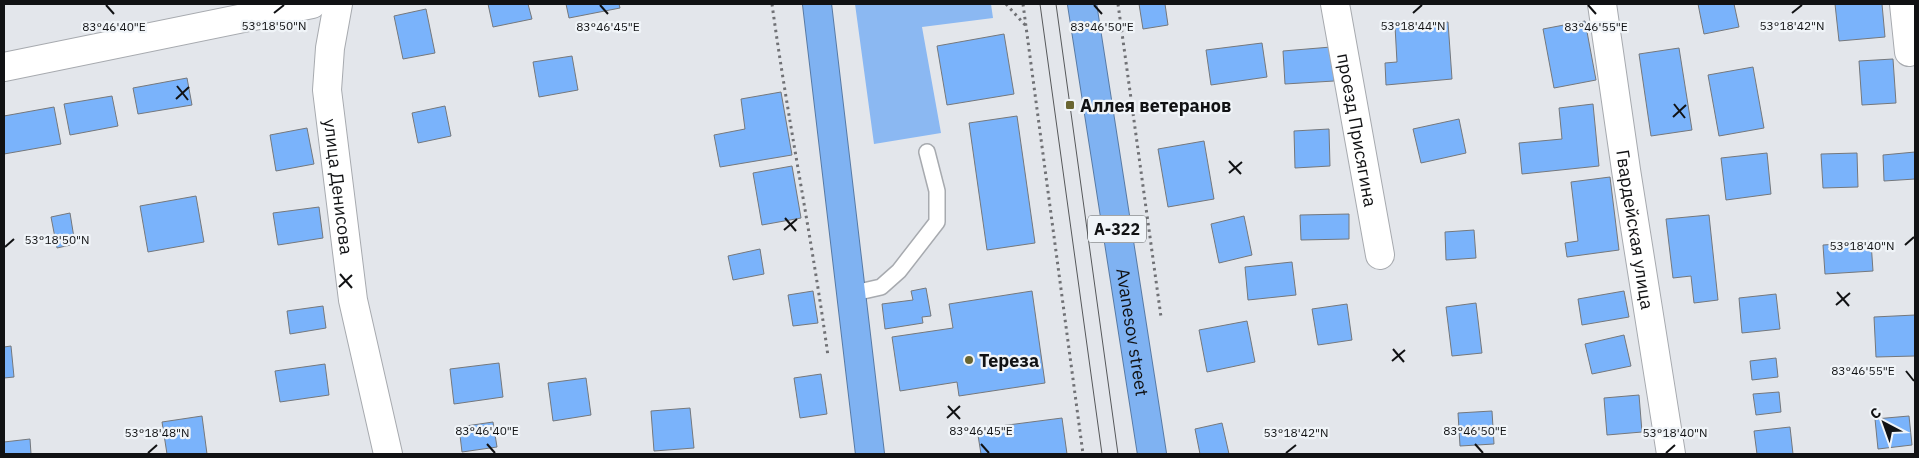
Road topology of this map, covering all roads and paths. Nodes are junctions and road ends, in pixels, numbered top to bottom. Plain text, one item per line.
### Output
1 (312, 4) edge
2 (338, 4) edge
3 (772, 4) edge
4 (817, 4) edge
5 (1006, 4) edge
6 (1023, 4) edge
7 (1082, 4) edge
8 (1118, 4) edge
9 (1335, 4) edge
10 (1602, 4) edge
11 (1904, 4) edge
12 (1026, 26) junction
13 (1909, 52) dead end
14 (4, 67) edge
15 (927, 152) dead end
16 (1380, 255) dead end
17 (850, 294) junction
18 (1161, 319) dead end
19 (829, 359) dead end
20 (388, 454) edge
21 (870, 454) edge
22 (1083, 454) edge
23 (1152, 454) edge
24 (1671, 454) edge

1 - 14 street
2 - 20 street, улица Денисова
3 - 19 path
4 - 17 highway
5 - 12 path
6 - 12 path
7 - 23 highway, Avanesov street / А-322
8 - 18 path
9 - 16 street, проезд Присягина
10 - 24 street, Гвардейская улица
11 - 13 street
12 - 22 path
15 - 17 lane
17 - 21 highway

